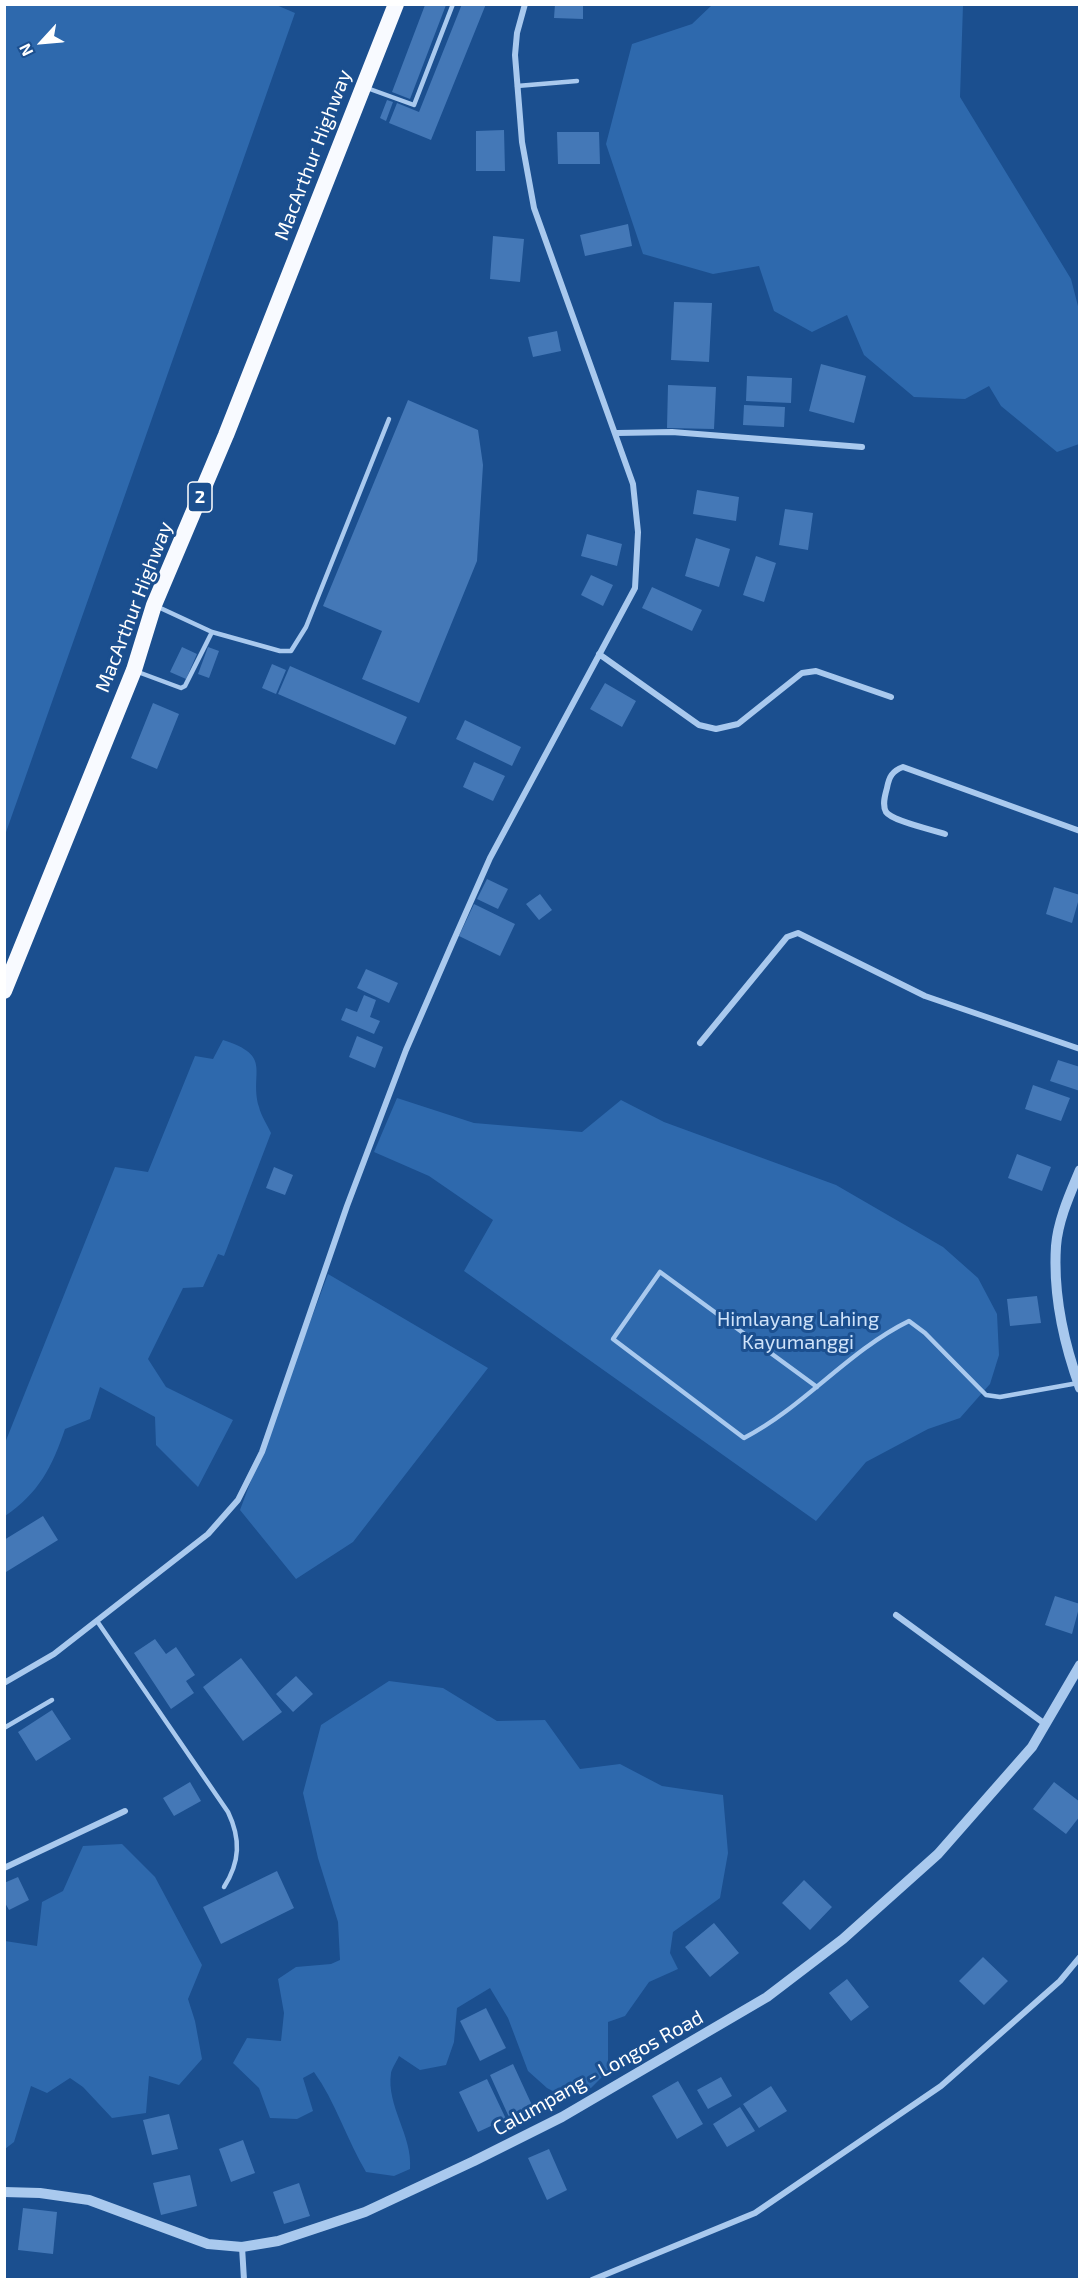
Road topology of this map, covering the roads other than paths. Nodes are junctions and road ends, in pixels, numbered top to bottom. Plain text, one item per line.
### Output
1 (396, 4) edge
2 (453, 4) edge
3 (525, 4) edge
4 (577, 81) dead end
5 (362, 86) junction
6 (517, 86) junction
7 (389, 419) dead end
8 (617, 433) junction
9 (862, 447) dead end
10 (154, 605) junction
11 (212, 632) junction
12 (599, 654) junction
13 (134, 670) junction
14 (891, 697) dead end
15 (1080, 831) edge
16 (945, 834) dead end
17 (4, 991) edge
18 (700, 1043) dead end
19 (1080, 1049) edge
20 (1080, 1170) edge
21 (1079, 1385) edge
22 (818, 1387) junction
23 (896, 1615) dead end
24 (97, 1621) junction
25 (1080, 1665) edge
26 (4, 1683) edge
27 (52, 1700) dead end
28 (1045, 1724) junction
29 (4, 1728) edge
30 (125, 1811) dead end
31 (4, 1868) edge
32 (224, 1887) dead end
33 (1080, 1957) edge
34 (4, 2192) edge
35 (242, 2247) junction
36 (244, 2280) edge
37 (592, 2280) edge

1 - 5 highway, MacArthur Highway / 2
2 - 5 lane
3 - 6 street
4 - 6 lane
5 - 10 highway, MacArthur Highway / 2
6 - 8 street
7 - 11 lane
8 - 9 street
8 - 12 street
10 - 11 lane
10 - 13 highway, MacArthur Highway / 2
11 - 13 lane
12 - 14 street
12 - 24 street
13 - 17 highway, MacArthur Highway / 2
15 - 16 street
18 - 19 street
20 - 21 street
21 - 22 lane
22 - 22 lane
23 - 28 street
24 - 26 street
24 - 32 lane
25 - 28 street, Calumpang - Longos Road
27 - 29 lane
28 - 35 street, Calumpang - Longos Road
30 - 31 street
33 - 37 street
34 - 35 street, Calumpang - Longos Road
35 - 36 street

